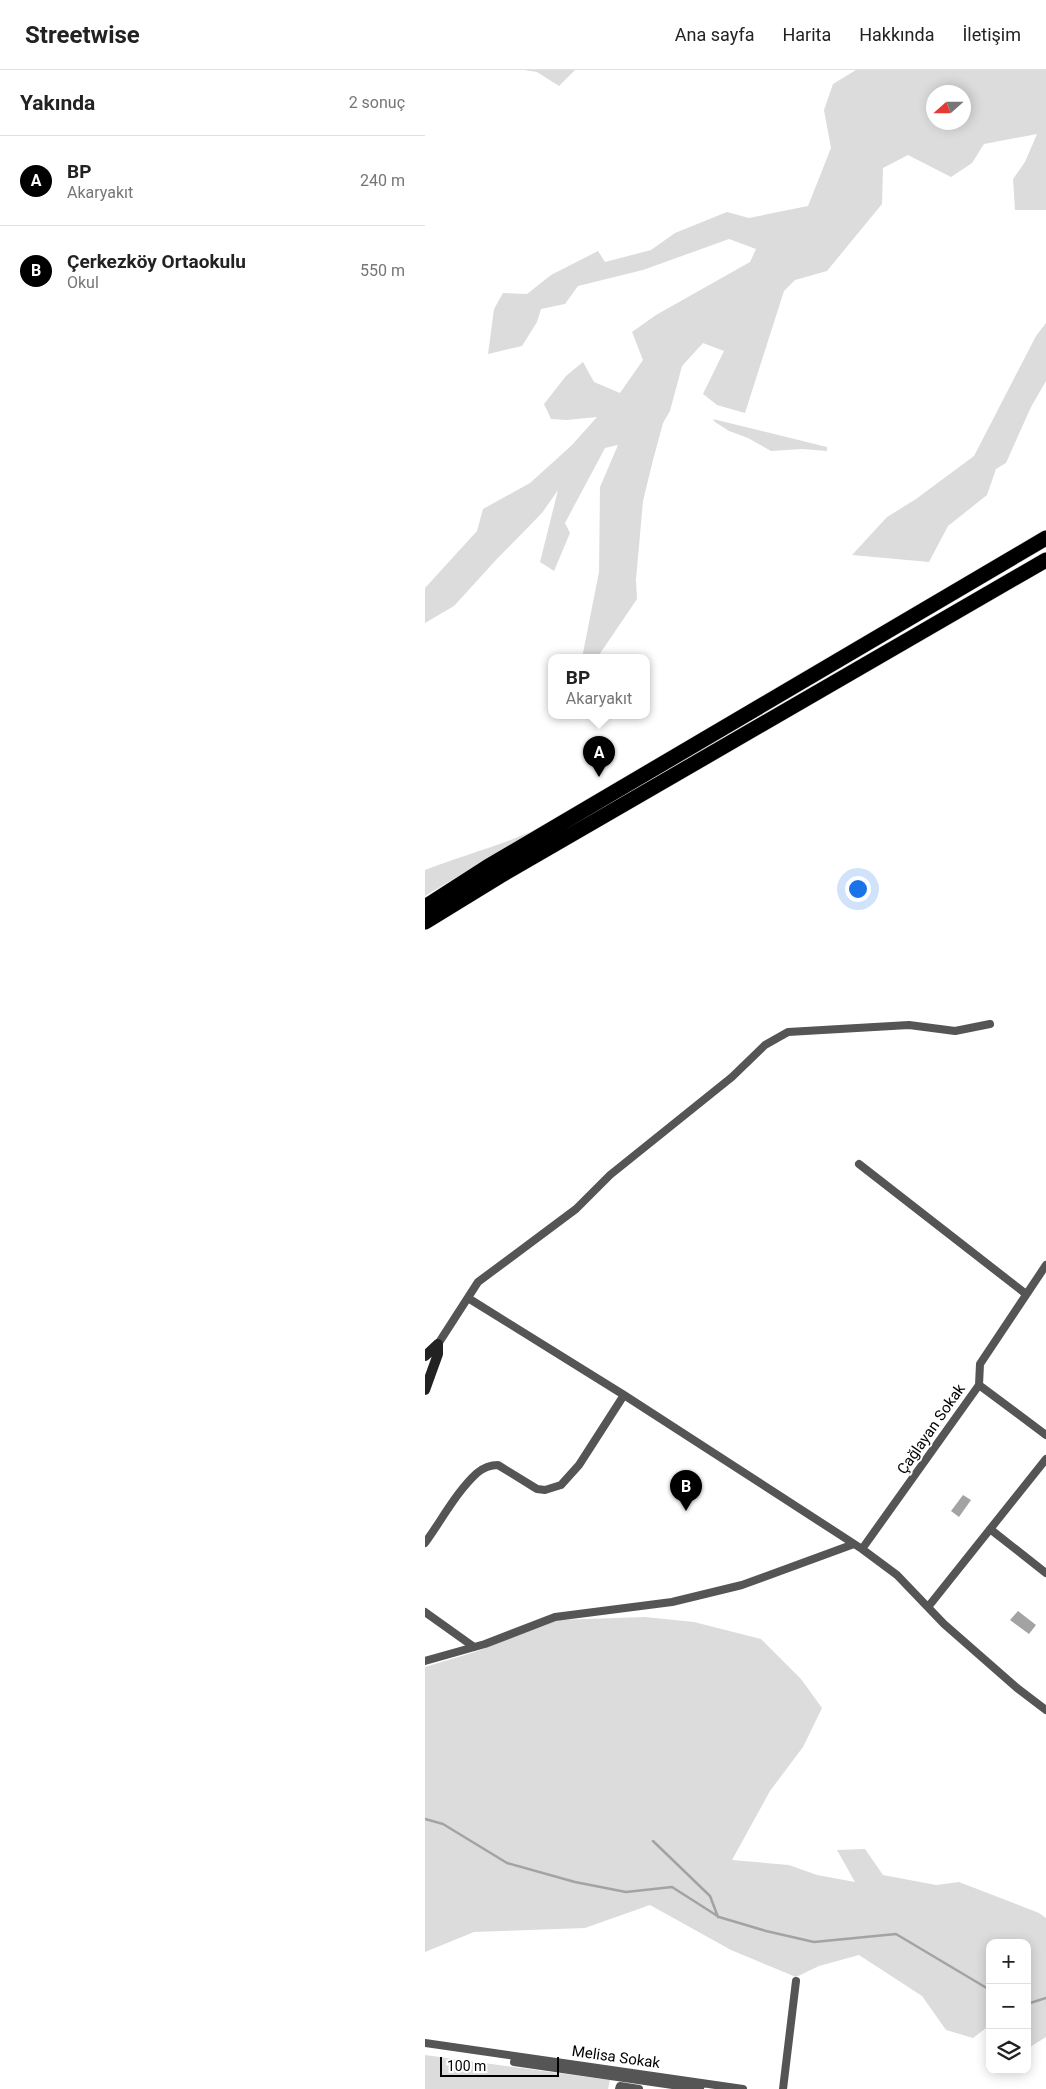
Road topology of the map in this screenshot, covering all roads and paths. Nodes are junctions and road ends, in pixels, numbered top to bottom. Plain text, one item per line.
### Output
1 (1046, 538) edge
2 (1046, 560) edge
3 (425, 907) edge
4 (425, 922) edge
5 (990, 1024) dead end
6 (859, 1164) dead end
7 (1046, 1265) edge
8 (1026, 1294) junction
9 (468, 1298) junction
10 (430, 1350) edge
11 (979, 1385) junction
12 (425, 1390) edge
13 (624, 1395) junction
14 (1046, 1435) edge
15 (1046, 1459) edge
16 (772, 1479) dead end
17 (766, 1488) junction
18 (990, 1529) junction
19 (425, 1543) edge
20 (853, 1544) junction
21 (862, 1549) junction
22 (1046, 1573) edge
23 (927, 1607) junction
24 (425, 1612) edge
25 (474, 1647) junction
26 (425, 1661) edge
27 (1046, 1710) edge
28 (796, 1981) dead end
29 (425, 2043) edge
30 (425, 2048) edge
31 (619, 2089) edge
32 (639, 2089) edge
33 (700, 2089) edge
34 (743, 2089) edge
35 (783, 2089) edge

1 - 3 highway
2 - 4 highway
5 - 9 street
6 - 8 street
7 - 8 street
8 - 11 street
9 - 10 street
9 - 13 street
10 - 12 street
11 - 14 street, Çağlayan Sokak
11 - 21 street, Çağlayan Sokak
13 - 17 street
13 - 19 street
15 - 18 street
16 - 17 street
17 - 20 street
18 - 22 street
18 - 23 street
20 - 21 street
20 - 25 street
21 - 23 street
23 - 27 street
24 - 25 street
25 - 26 street
28 - 35 street
29 - 34 street, Melisa Sokak
30 - 33 street, Melisa Sokak
31 - 32 street

